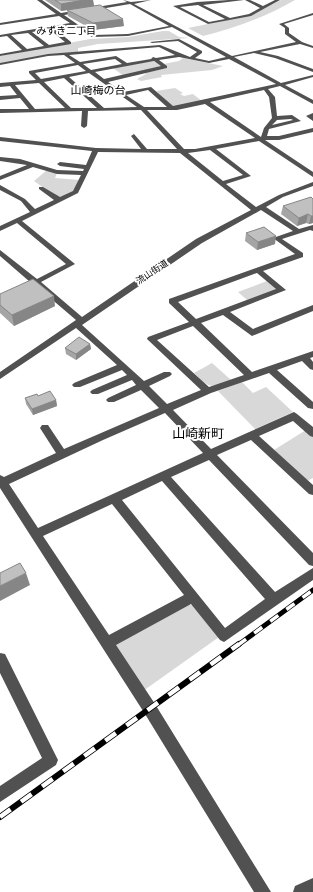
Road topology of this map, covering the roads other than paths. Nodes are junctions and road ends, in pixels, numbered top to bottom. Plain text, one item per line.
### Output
1 (39, 0) edge
2 (125, 0) edge
3 (149, 0) edge
4 (220, 0) edge
5 (242, 0) edge
6 (247, 0) edge
7 (278, 0) edge
8 (132, 2) edge
9 (197, 3) junction
10 (232, 6) dead end
11 (263, 8) junction
12 (241, 11) dead end
13 (250, 14) junction
14 (313, 14) edge
15 (60, 15) junction
16 (0, 19) edge
17 (229, 19) junction
18 (9, 23) junction
19 (0, 24) edge
20 (73, 24) junction
21 (173, 26) junction
22 (49, 27) junction
23 (28, 31) junction
24 (7, 34) junction
25 (0, 36) edge
26 (300, 43) junction
27 (113, 44) dead end
28 (99, 45) dead end
29 (47, 46) junction
30 (313, 47) edge
31 (133, 48) junction
32 (25, 50) junction
33 (82, 52) junction
34 (254, 52) junction
35 (1, 54) edge
36 (65, 54) junction
37 (180, 55) junction
38 (232, 56) junction
39 (192, 58) junction
40 (156, 60) junction
41 (79, 63) junction
42 (0, 64) edge
43 (126, 65) junction
44 (313, 71) edge
45 (90, 72) junction
46 (300, 75) dead end
47 (65, 76) junction
48 (313, 76) edge
49 (306, 78) junction
50 (41, 81) junction
51 (104, 81) junction
52 (282, 83) junction
53 (11, 84) junction
54 (0, 85) edge
55 (265, 88) junction
56 (122, 94) junction
57 (22, 96) junction
58 (0, 98) edge
59 (313, 98) edge
60 (206, 102) junction
61 (313, 102) edge
62 (142, 108) junction
63 (172, 108) junction
64 (69, 109) junction
65 (102, 109) junction
66 (33, 110) junction
67 (85, 110) junction
68 (0, 111) edge
69 (313, 115) edge
70 (275, 118) junction
71 (313, 119) edge
72 (84, 126) dead end
73 (267, 128) junction
74 (313, 130) edge
75 (295, 134) junction
76 (134, 136) dead end
77 (262, 138) junction
78 (307, 138) dead end
79 (0, 139) edge
80 (45, 145) junction
81 (212, 149) junction
82 (96, 150) junction
83 (146, 151) junction
84 (40, 152) dead end
85 (183, 152) junction
86 (0, 158) edge
87 (60, 164) dead end
88 (32, 165) junction
89 (86, 170) junction
90 (313, 175) edge
91 (0, 178) edge
92 (221, 183) junction
93 (313, 184) edge
94 (0, 187) edge
95 (41, 188) dead end
96 (59, 200) junction
97 (258, 208) junction
98 (35, 213) junction
99 (18, 221) junction
100 (0, 229) edge
101 (313, 229) edge
102 (298, 231) junction
103 (1, 255) edge
104 (258, 270) junction
105 (36, 282) junction
106 (0, 298) edge
107 (313, 308) edge
108 (226, 312) junction
109 (79, 322) junction
110 (194, 324) junction
111 (310, 357) edge
112 (123, 366) junction
113 (313, 367) edge
114 (270, 369) junction
115 (167, 374) dead end
116 (0, 376) edge
117 (133, 376) junction
118 (251, 376) junction
119 (77, 385) dead end
120 (143, 385) junction
121 (208, 391) junction
122 (95, 392) dead end
123 (111, 400) dead end
124 (313, 405) edge
125 (167, 410) junction
126 (45, 428) dead end
127 (313, 433) edge
128 (252, 435) junction
129 (62, 454) junction
130 (209, 454) junction
131 (163, 476) junction
132 (1, 482) edge
133 (313, 491) edge
134 (114, 498) junction
135 (36, 534) junction
136 (313, 561) edge
137 (313, 573) edge
138 (193, 597) junction
139 (274, 600) junction
140 (107, 643) junction
141 (0, 659) edge
142 (0, 795) edge
143 (313, 886) edge
144 (263, 892) edge
145 (301, 892) edge

1 - 15 street
2 - 8 street
3 - 8 street
4 - 5 street
4 - 9 street
4 - 10 street
6 - 11 street
7 - 11 street
8 - 15 street
8 - 21 street
8 - 38 street
9 - 17 street
9 - 17 street
11 - 13 street
12 - 13 street
13 - 17 street
14 - 26 street
15 - 18 street
15 - 20 street
16 - 18 street
18 - 19 street
20 - 21 street
20 - 22 street
21 - 38 street
22 - 23 street
22 - 29 street
23 - 24 street
23 - 29 street
24 - 25 street
24 - 32 street
26 - 30 street
26 - 34 street
27 - 39 street
28 - 33 street
29 - 32 street
31 - 33 street
31 - 37 street
31 - 40 street
32 - 35 street
33 - 36 street
34 - 38 street
34 - 44 street
36 - 41 street
36 - 42 street
37 - 39 street
37 - 40 street
38 - 39 street
38 - 52 street
40 - 43 street
40 - 51 street
41 - 43 street
41 - 45 street
41 - 50 street
43 - 45 street
45 - 47 street
45 - 51 street
46 - 49 street
47 - 50 street
47 - 65 street
48 - 49 street
49 - 52 street
50 - 53 street
50 - 64 street
51 - 56 street
52 - 55 street
52 - 59 street
52 - 61 street
53 - 54 street
53 - 57 street
55 - 60 street
55 - 70 street
56 - 62 street
56 - 63 street
57 - 58 street
57 - 66 street
60 - 63 street
60 - 77 street
62 - 63 street
62 - 65 street
62 - 85 street
64 - 66 street
64 - 67 street
65 - 67 street
66 - 68 street
67 - 72 street
69 - 71 street
70 - 73 street
70 - 73 street
73 - 77 street
74 - 75 street
75 - 77 street
75 - 78 street
76 - 83 street
77 - 81 street
77 - 90 street
79 - 80 street
80 - 82 street
80 - 84 street
81 - 85 street
81 - 92 street
82 - 83 street
82 - 89 street
83 - 85 street
85 - 92 street
86 - 88 street
87 - 89 street
88 - 89 street
88 - 91 street
89 - 96 street
92 - 97 street
93 - 97 street, 流山街道
94 - 98 street
95 - 96 street
96 - 98 street
97 - 102 street
97 - 109 street, 流山街道
98 - 99 street
99 - 100 street
99 - 105 street
101 - 102 street
102 - 104 street
103 - 105 street
104 - 108 street
104 - 110 street
105 - 106 street
105 - 109 street
107 - 108 street
108 - 110 street
109 - 112 street
109 - 116 street, 流山街道
110 - 118 street
110 - 121 street
111 - 113 street
111 - 114 street
112 - 117 street
112 - 119 street
114 - 118 street
114 - 124 street
115 - 120 street
117 - 120 street
117 - 122 street
118 - 121 street
120 - 123 street
120 - 125 street
121 - 125 street
125 - 129 street
125 - 130 street
126 - 129 street
127 - 128 street
128 - 130 street
128 - 133 street
129 - 132 street
130 - 131 street
130 - 136 street
131 - 134 street
131 - 139 street
132 - 135 street
134 - 135 street
134 - 138 street
135 - 140 street
137 - 139 street
138 - 139 street
138 - 140 street
140 - 144 street
141 - 142 street
143 - 145 street

